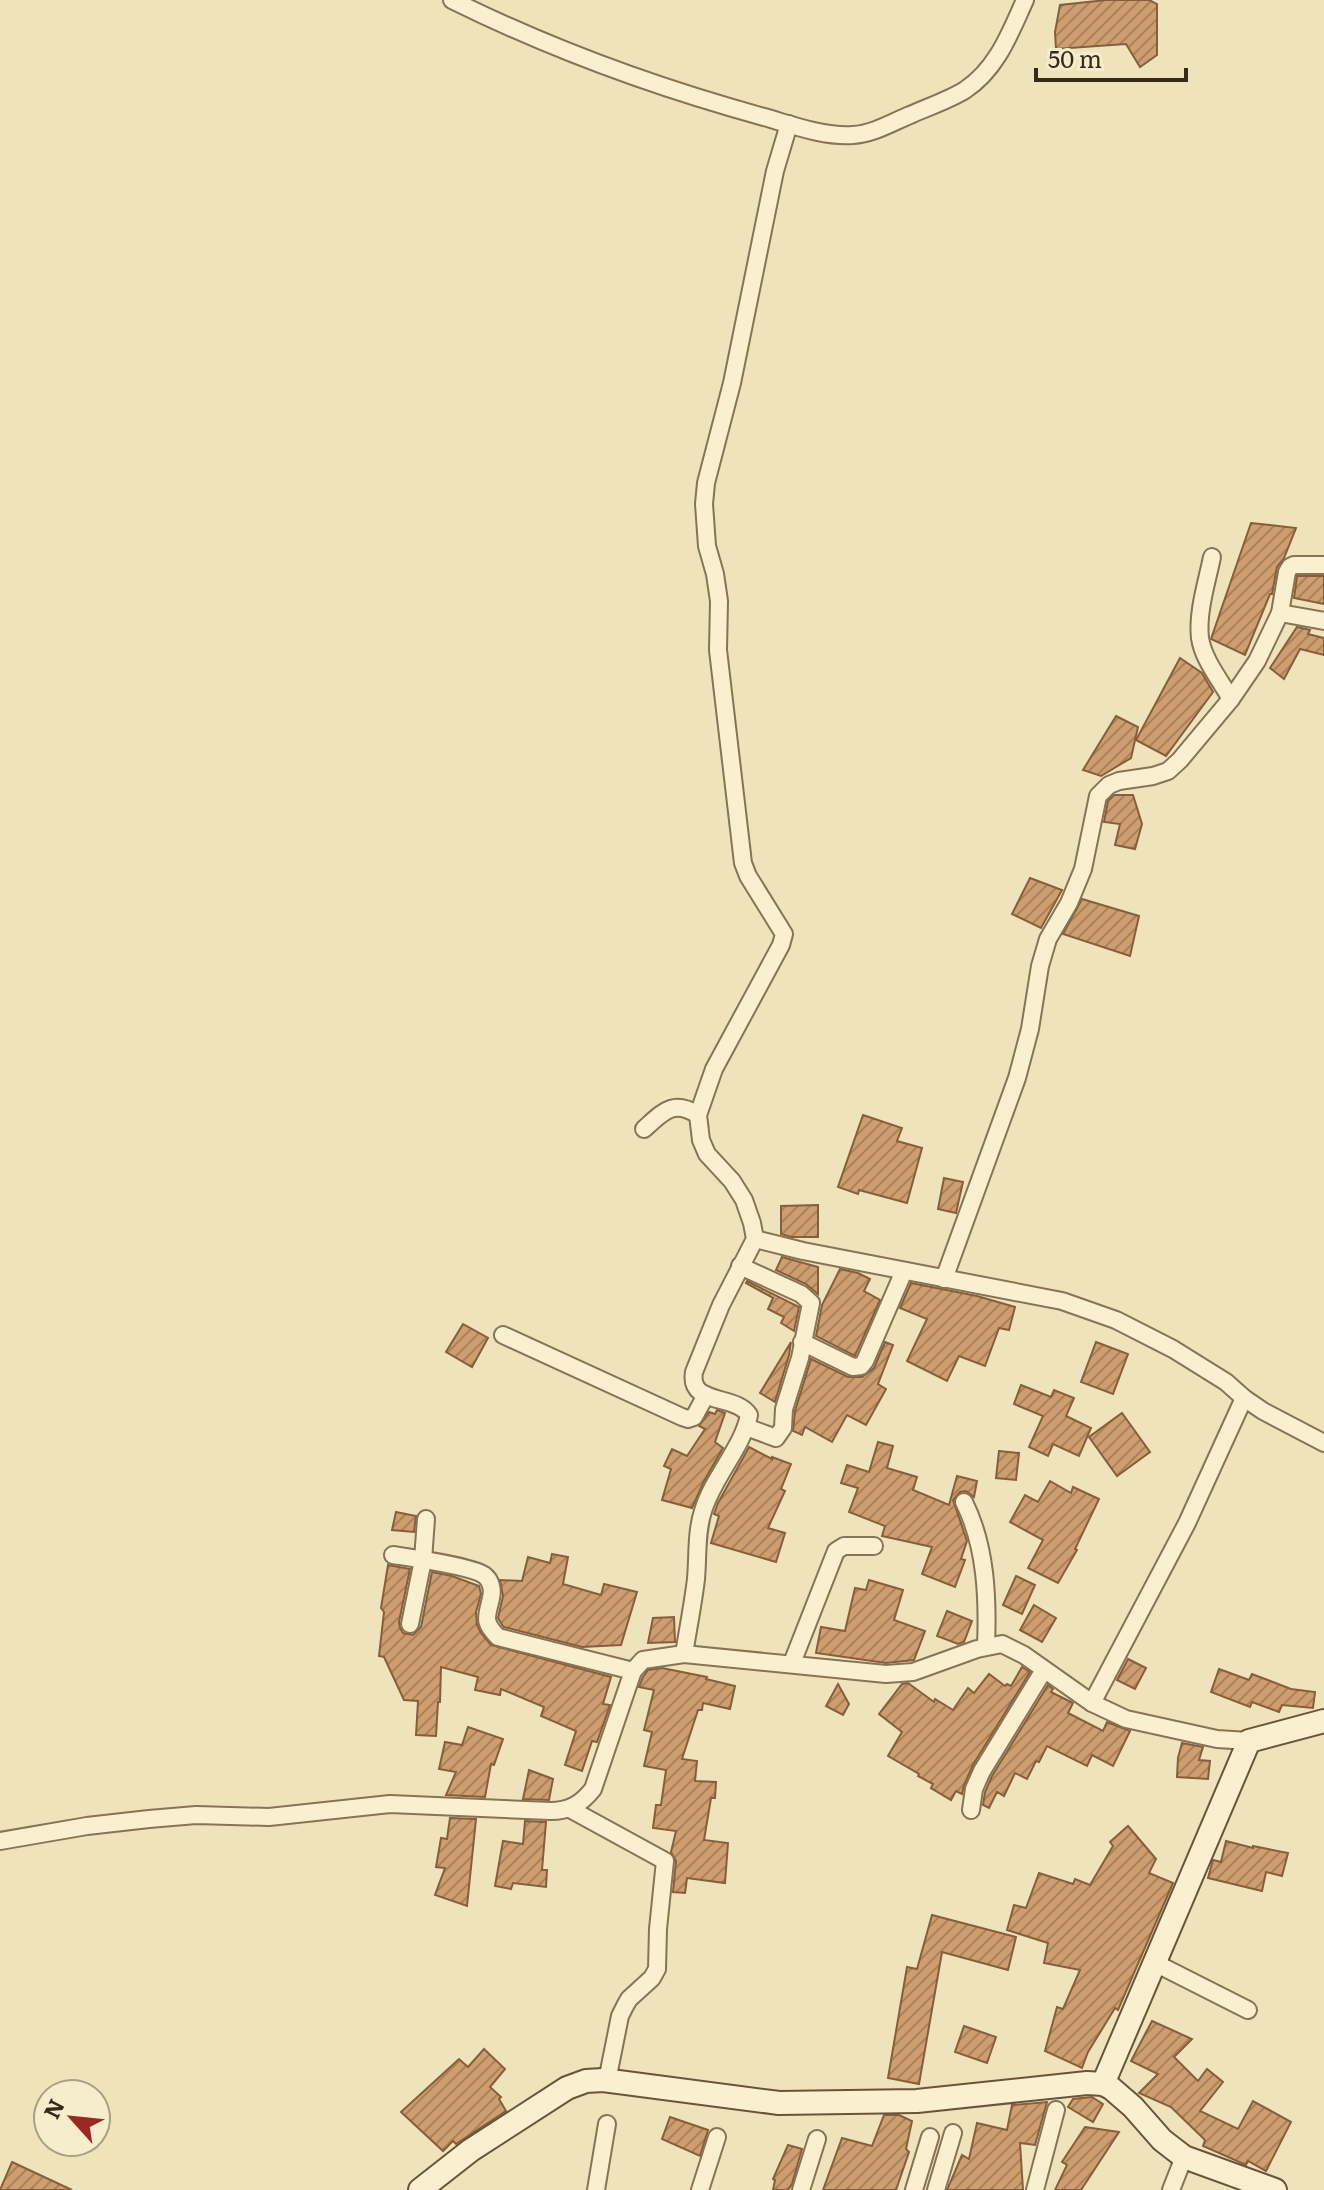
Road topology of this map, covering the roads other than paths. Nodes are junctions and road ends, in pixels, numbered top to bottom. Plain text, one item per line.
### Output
1 (452, 0) edge
2 (1025, 0) edge
3 (789, 124) junction
4 (1212, 557) dead end
5 (1324, 565) edge
6 (1280, 613) junction
7 (1324, 621) edge
8 (1231, 699) junction
9 (698, 1115) junction
10 (644, 1129) dead end
11 (755, 1239) junction
12 (740, 1266) junction
13 (904, 1271) junction
14 (944, 1279) junction
15 (503, 1335) dead end
16 (802, 1342) junction
17 (706, 1395) junction
18 (1244, 1398) junction
19 (746, 1427) junction
20 (1324, 1443) edge
21 (964, 1502) dead end
22 (426, 1519) dead end
23 (874, 1546) dead end
24 (393, 1555) dead end
25 (423, 1560) junction
26 (410, 1624) dead end
27 (986, 1646) junction
28 (684, 1654) junction
29 (792, 1663) junction
30 (1044, 1670) junction
31 (633, 1671) junction
32 (1092, 1703) junction
33 (1324, 1721) edge
34 (1249, 1741) junction
35 (570, 1809) junction
36 (971, 1810) dead end
37 (0, 1841) edge
38 (1155, 1963) junction
39 (1248, 2010) dead end
40 (607, 2081) junction
41 (1103, 2084) junction
42 (1056, 2110) dead end
43 (607, 2124) dead end
44 (953, 2133) dead end
45 (717, 2137) dead end
46 (930, 2137) dead end
47 (817, 2139) dead end
48 (1184, 2157) junction
49 (420, 2190) edge
50 (596, 2190) edge
51 (700, 2190) edge
52 (801, 2190) edge
53 (914, 2190) edge
54 (936, 2190) edge
55 (1035, 2190) edge
56 (1171, 2190) edge
57 (1275, 2190) edge

1 - 3 street
2 - 3 street
3 - 9 street
4 - 8 street
5 - 6 street
6 - 7 street
6 - 8 street
8 - 14 street
9 - 10 street
9 - 11 street
11 - 12 street
11 - 13 street
12 - 16 street
12 - 17 street
13 - 14 street
13 - 16 street
14 - 18 street
15 - 17 street
16 - 19 street
17 - 19 street
18 - 20 street
18 - 32 street
19 - 28 street
21 - 27 street
22 - 25 street
23 - 29 street
24 - 25 street
25 - 26 street
25 - 31 street
27 - 29 street
27 - 30 street
28 - 29 street
28 - 31 street
30 - 32 street
30 - 36 street
31 - 35 street
32 - 34 street
33 - 34 street
34 - 38 street
35 - 37 street
35 - 40 street
38 - 39 street
38 - 41 street
40 - 41 street
40 - 49 street
41 - 48 street
42 - 55 street
43 - 50 street
44 - 54 street
45 - 51 street
46 - 53 street
47 - 52 street
48 - 56 street
48 - 57 street

